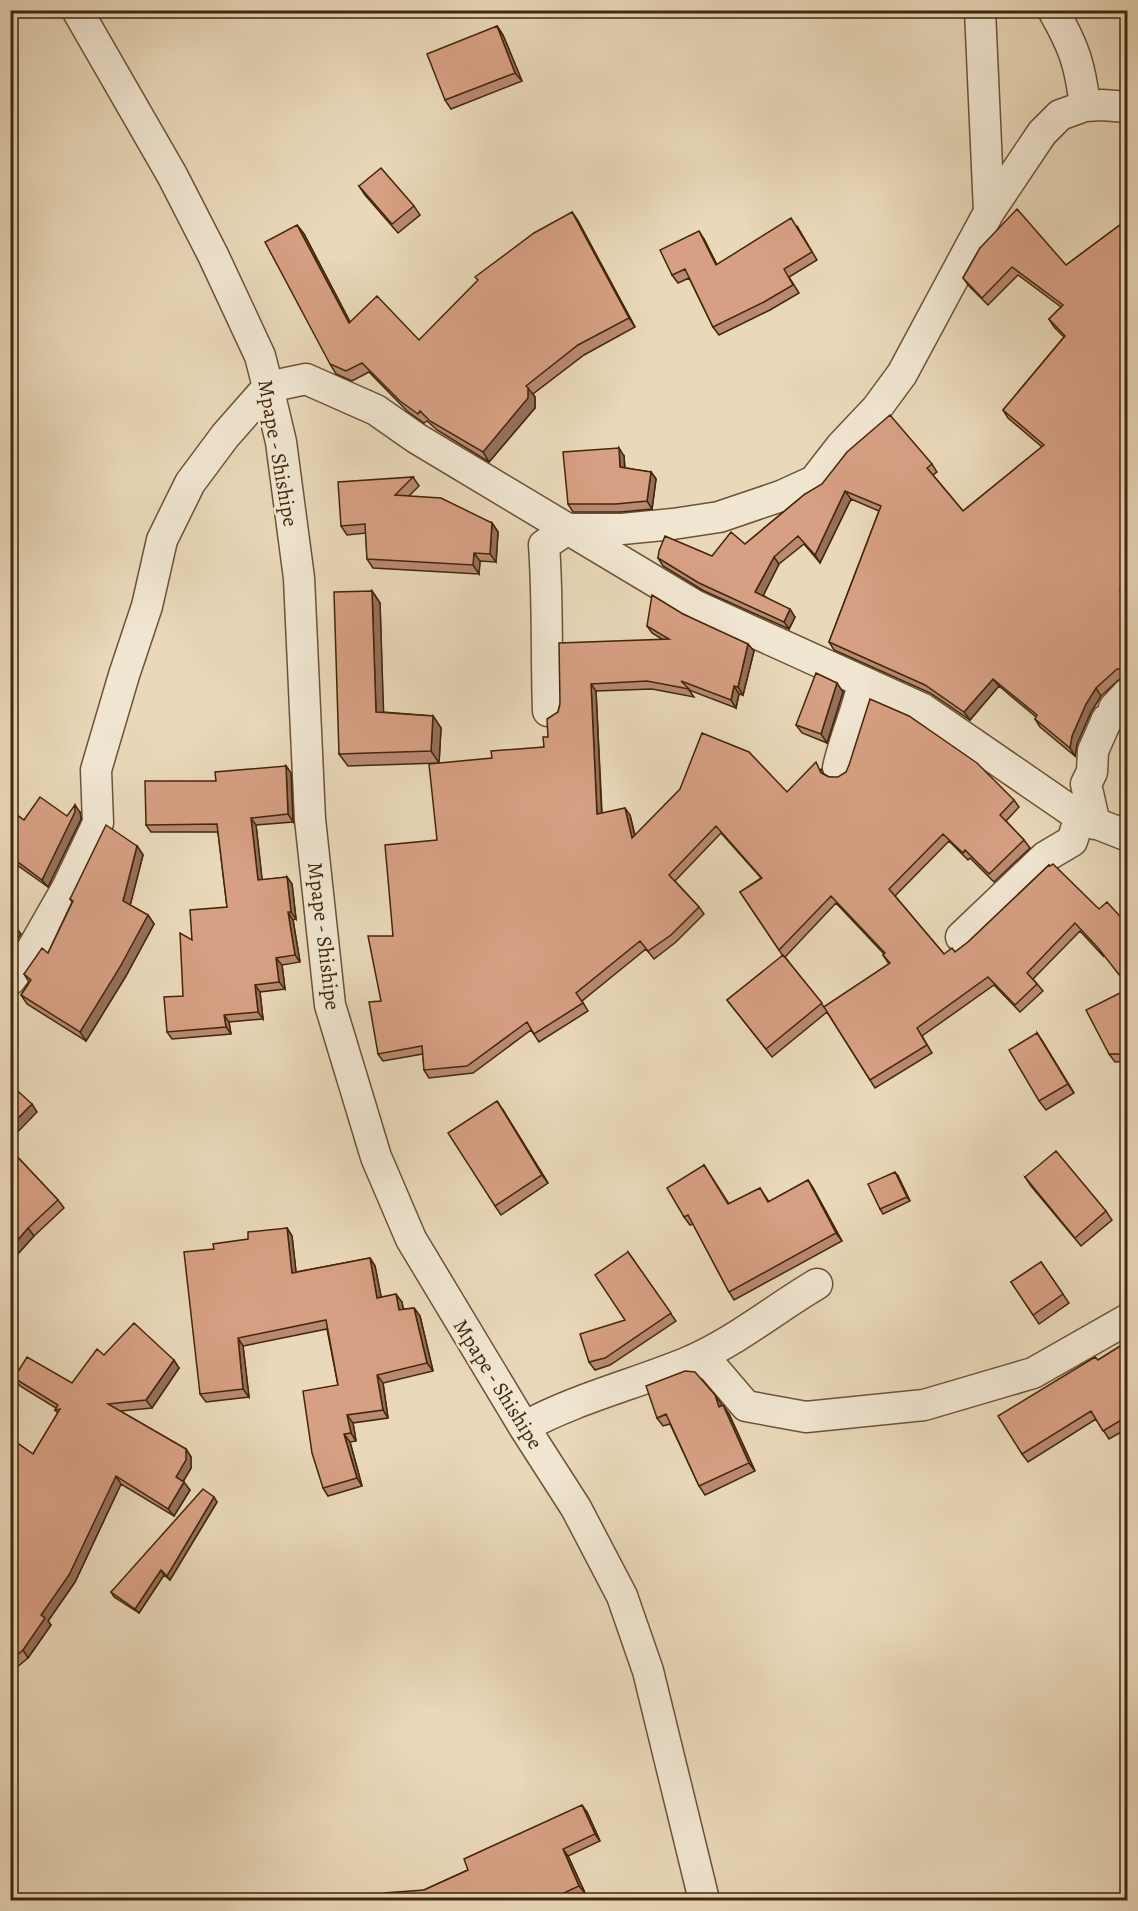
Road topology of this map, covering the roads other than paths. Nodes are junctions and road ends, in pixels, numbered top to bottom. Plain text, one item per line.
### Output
1 (77, 10) edge
2 (980, 10) edge
3 (1053, 10) edge
4 (1085, 106) junction
5 (1128, 107) edge
6 (989, 212) junction
7 (268, 387) junction
8 (568, 529) junction
9 (863, 683) junction
10 (1128, 693) edge
11 (548, 711) dead end
12 (838, 768) dead end
13 (1087, 820) junction
14 (1128, 836) edge
15 (961, 937) dead end
16 (10, 980) edge
17 (816, 1284) dead end
18 (1128, 1319) edge
19 (687, 1362) junction
20 (524, 1427) junction
21 (704, 1900) edge

1 - 7 street, Mpape - Shishipe
2 - 6 street
3 - 4 street
4 - 5 street
4 - 6 street
6 - 8 street
7 - 8 street
7 - 16 street
7 - 20 street, Mpape - Shishipe
8 - 9 street
8 - 11 street
9 - 12 street
9 - 13 street
10 - 13 street
13 - 14 street
13 - 15 street
17 - 19 street
18 - 19 street
19 - 20 street
20 - 21 street, Mpape - Shishipe

